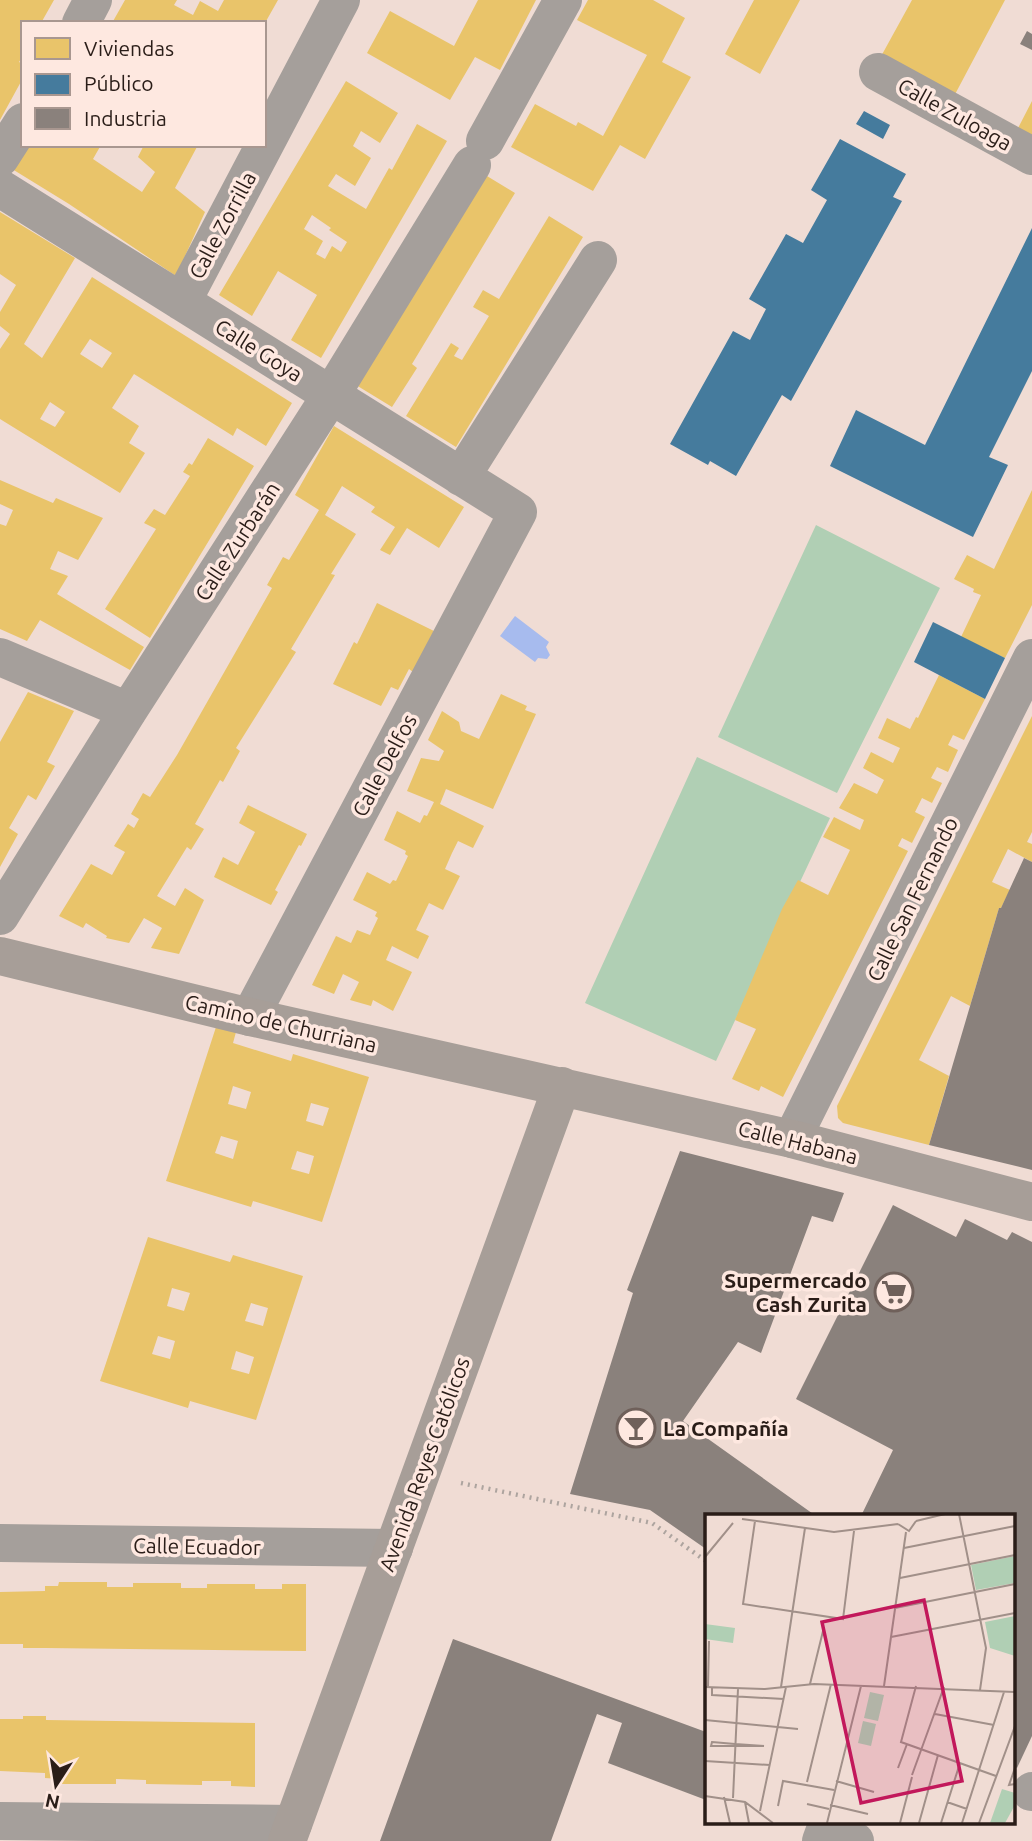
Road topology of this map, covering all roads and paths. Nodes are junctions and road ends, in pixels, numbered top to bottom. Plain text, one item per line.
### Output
1 (93, 0) edge
2 (341, 0) edge
3 (563, 0) edge
4 (82, 21) edge
5 (878, 72) dead end
6 (21, 125) edge
7 (266, 142) edge
8 (264, 147) edge
9 (1032, 156) edge
10 (0, 158) edge
11 (0, 188) edge
12 (598, 260) dead end
13 (182, 302) junction
14 (331, 396) junction
15 (461, 477) junction
16 (518, 512) joint
17 (0, 657) edge
18 (1032, 658) edge
19 (128, 711) junction
20 (0, 916) edge
21 (0, 956) edge
22 (250, 1017) junction
23 (562, 1086) junction
24 (792, 1139) junction
25 (1032, 1202) edge
26 (421, 1475) junction
27 (0, 1543) edge
28 (394, 1548) junction
29 (705, 1560) edge
30 (0, 1821) edge
31 (290, 1833) edge

1 - 4 street
2 - 7 street, Calle Zorrilla
3 - 14 street, Calle Zurbarán
5 - 9 street, Calle Zuloaga
6 - 10 street
8 - 13 street, Calle Zorrilla
11 - 13 street, Calle Goya
12 - 15 street
13 - 14 street, Calle Goya
14 - 15 street, Calle Goya
14 - 19 street, Calle Zurbarán
15 - 16 street, Calle Goya
16 - 22 street, Calle Delfos
17 - 19 street
18 - 24 street, Calle San Fernando
19 - 20 street, Calle Zurbarán
21 - 22 street, Camino de Churriana
22 - 23 street, Camino de Churriana
23 - 24 street, Calle Habana
23 - 26 street, Avenida Reyes Católicos
24 - 25 street, Calle Habana
26 - 28 street, Avenida Reyes Católicos
26 - 29 path
27 - 28 street, Calle Ecuador
28 - 31 street, Avenida Reyes Católicos
30 - 31 street

